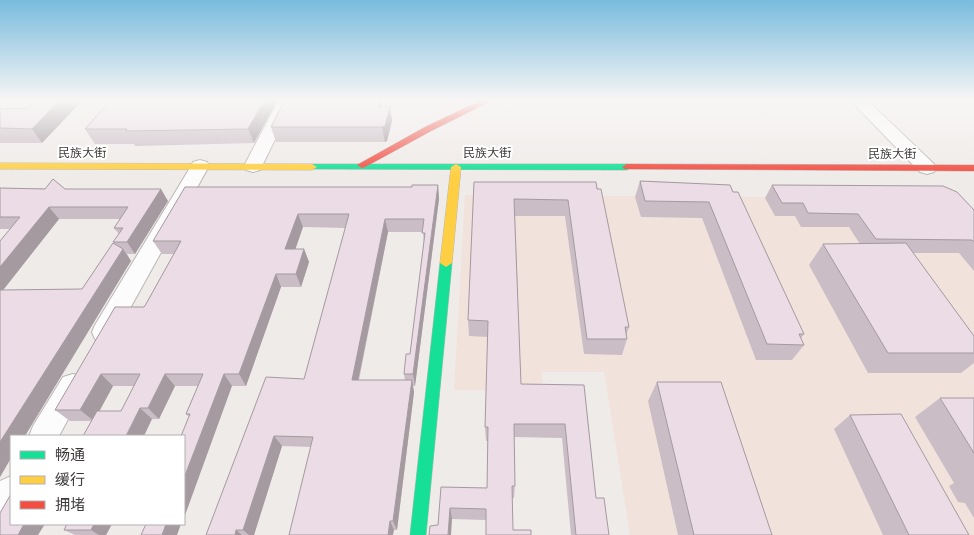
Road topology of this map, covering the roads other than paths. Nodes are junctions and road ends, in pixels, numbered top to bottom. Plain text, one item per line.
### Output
1 (273, 126) edge
2 (434, 126) edge
3 (885, 126) edge
4 (0, 166) edge
5 (200, 166) junction
6 (253, 166) junction
7 (360, 166) junction
8 (456, 166) junction
9 (929, 168) junction
10 (974, 168) edge
11 (944, 182) dead end
12 (44, 435) edge
13 (10, 494) edge
14 (0, 511) edge
15 (418, 535) edge

1 - 6 street
2 - 7 main road
3 - 9 street
4 - 5 main road, 民族大街
5 - 6 main road, 民族大街
5 - 12 street
6 - 7 main road, 民族大街
7 - 8 main road, 民族大街
8 - 9 main road, 民族大街
8 - 15 main road
9 - 10 main road, 民族大街
9 - 11 main road
13 - 14 street

